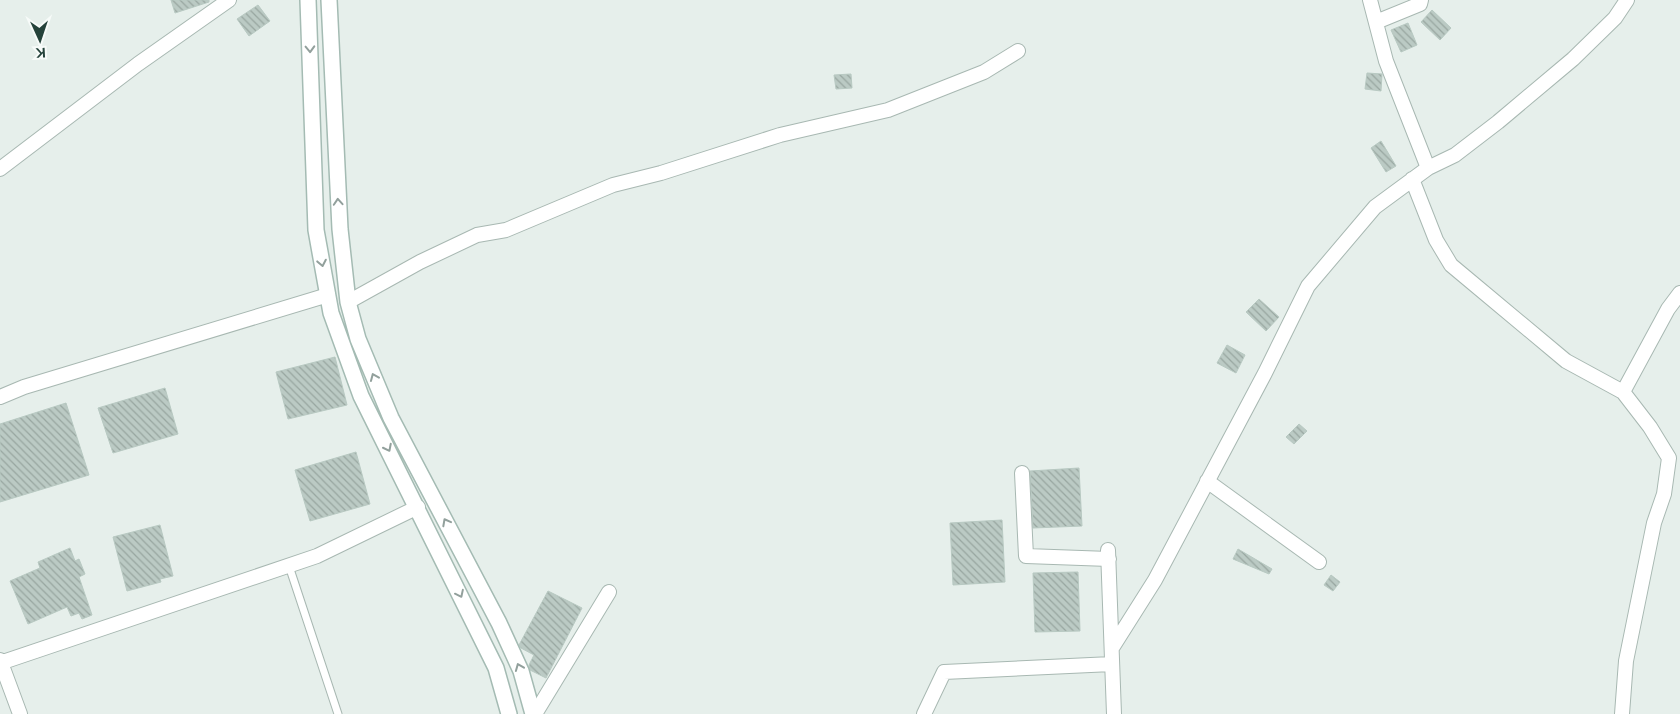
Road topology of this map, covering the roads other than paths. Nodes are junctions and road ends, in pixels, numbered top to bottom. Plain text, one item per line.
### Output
1 (229, 0) edge
2 (308, 0) edge
3 (328, 0) edge
4 (1370, 0) edge
5 (1421, 0) edge
6 (1627, 0) edge
7 (1376, 22) junction
8 (1018, 51) dead end
9 (1428, 168) junction
10 (0, 169) edge
11 (1412, 179) junction
12 (340, 229) junction
13 (316, 230) junction
14 (1680, 293) edge
15 (328, 295) junction
16 (348, 302) junction
17 (1623, 392) junction
18 (0, 397) edge
19 (1022, 473) dead end
20 (1207, 481) junction
21 (418, 507) junction
22 (1319, 562) dead end
23 (289, 566) junction
24 (609, 592) dead end
25 (1112, 648) junction
26 (0, 661) edge
27 (1112, 664) junction
28 (20, 714) edge
29 (338, 714) edge
30 (508, 714) edge
31 (534, 714) edge
32 (924, 714) edge
33 (1114, 714) edge
34 (1622, 714) edge

1 - 10 street
2 -> 13 main road
12 -> 3 main road
4 - 7 street
5 - 7 street
6 - 9 street
7 - 9 street
8 - 16 street
9 - 11 street
11 - 17 street
11 - 20 street
12 - 13 main road
12 - 16 main road
13 -> 15 main road
14 - 17 street
15 - 18 street
15 -> 21 main road
31 -> 16 main road
17 - 34 street
19 - 25 street
20 - 22 street
20 - 25 street
21 - 23 street
21 -> 30 main road
23 - 26 street
23 - 29 lane
24 - 31 street
25 - 27 street
26 - 28 street
27 - 32 street
27 - 33 street

